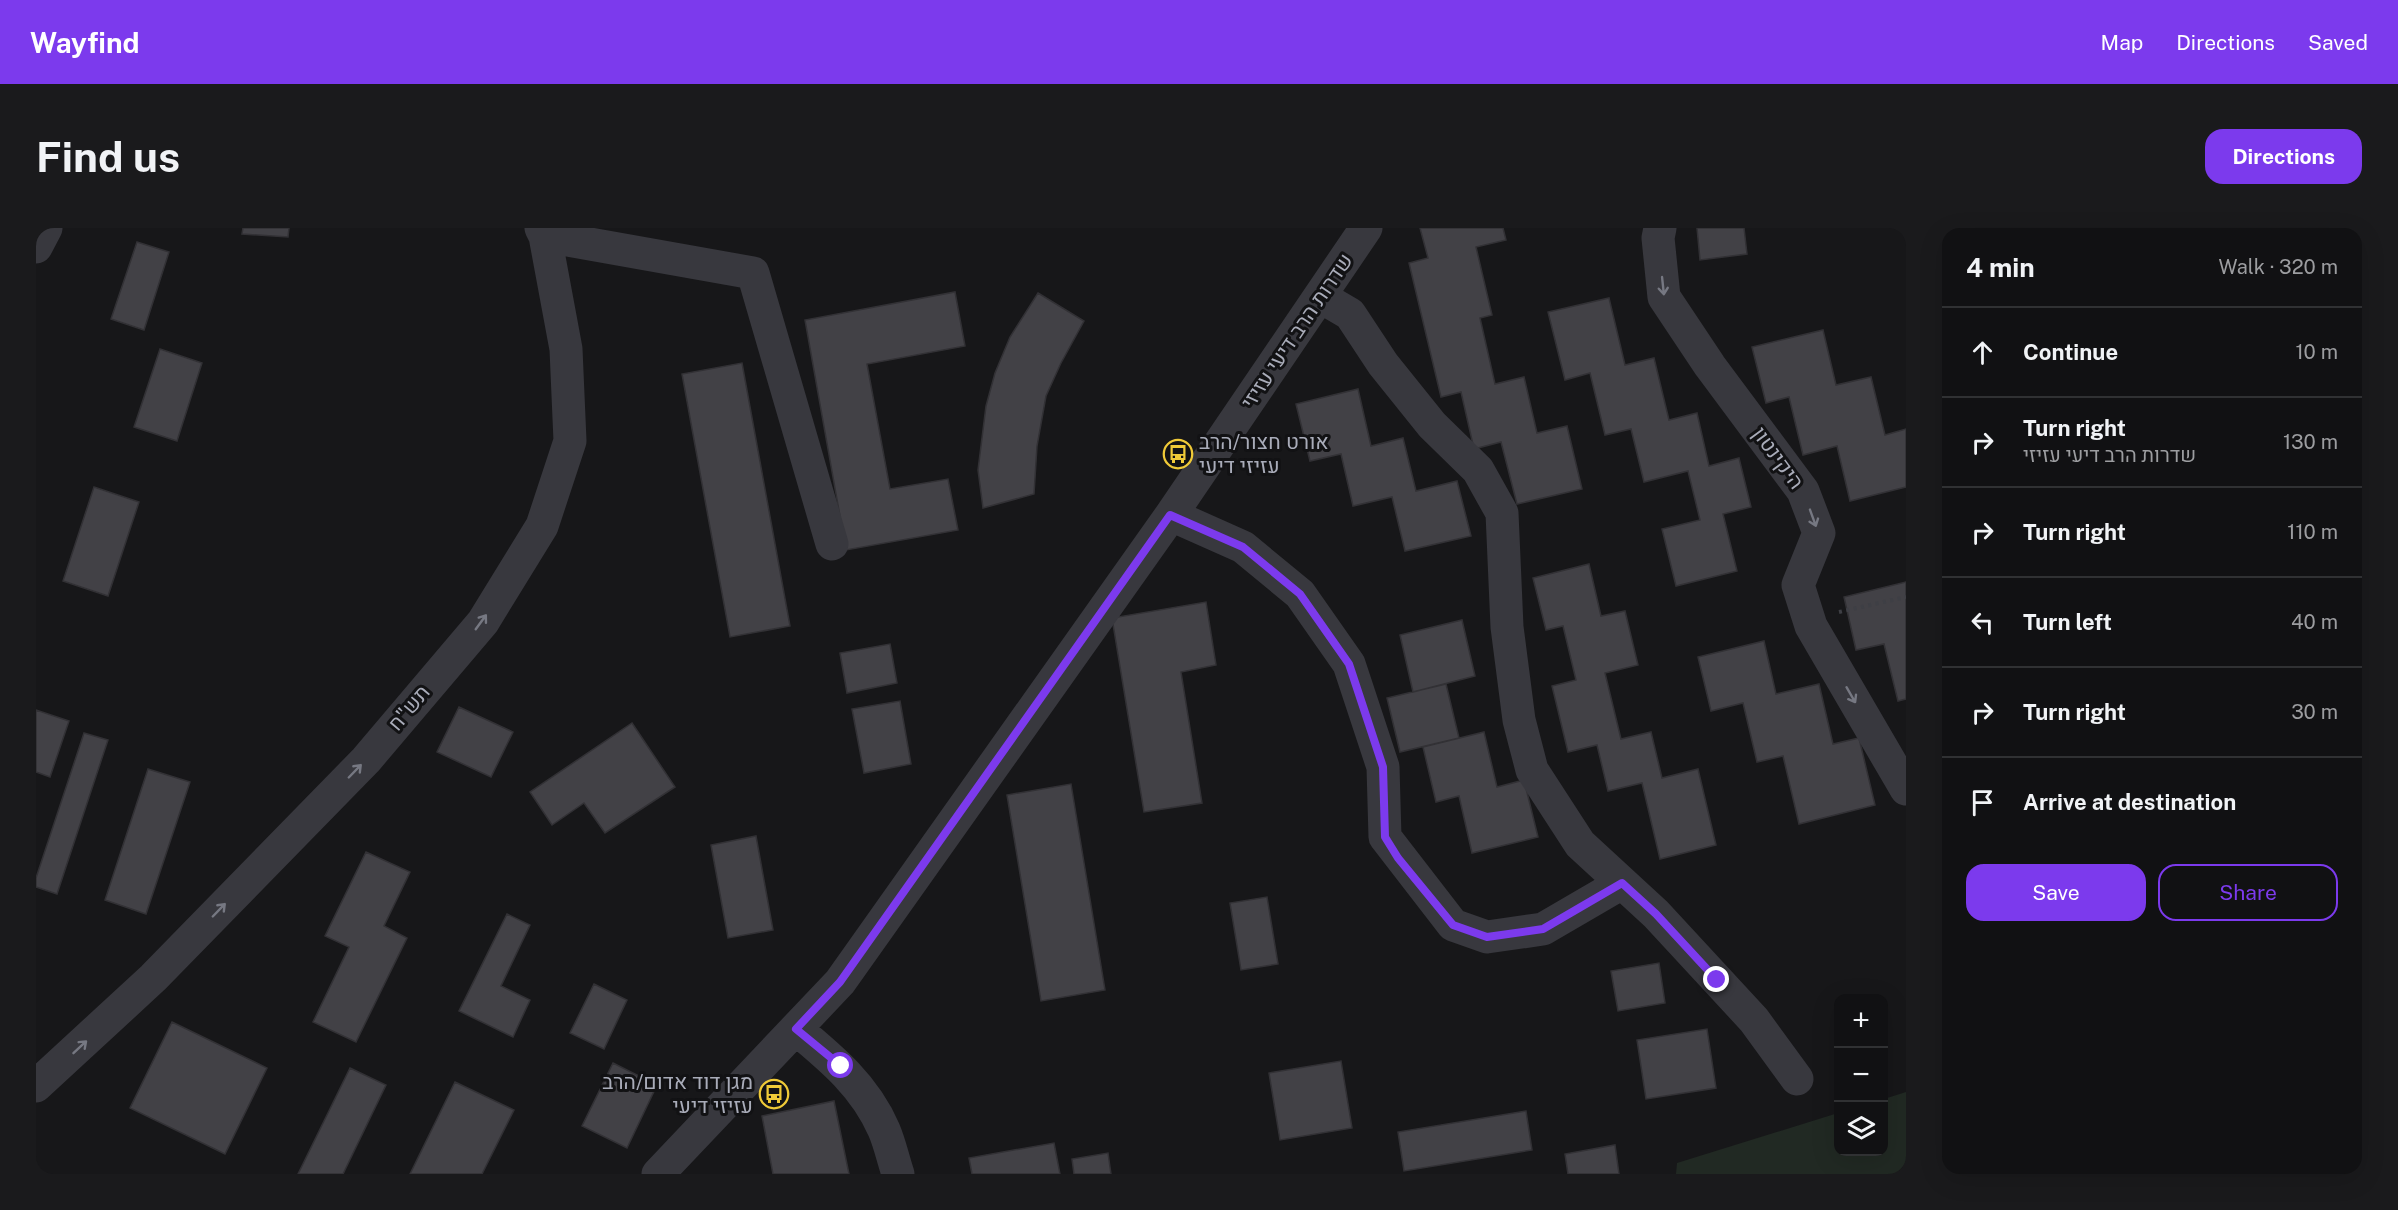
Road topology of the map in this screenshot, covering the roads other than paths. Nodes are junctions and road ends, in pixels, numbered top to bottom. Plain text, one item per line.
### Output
1 (46, 228) edge
2 (1366, 228) edge
3 (1660, 228) edge
4 (543, 232) edge
5 (36, 247) edge
6 (1321, 297) junction
7 (1170, 515) junction
8 (831, 544) dead end
9 (1906, 789) edge
10 (1622, 883) junction
11 (796, 1029) junction
12 (1797, 1079) dead end
13 (36, 1086) edge
14 (658, 1174) edge
15 (898, 1174) edge

1 - 5 street
2 - 6 street, שדרות הרב דיעי עזיזי
3 -> 9 street, היקינטון
4 - 8 street
13 -> 4 street, תש"ח
6 - 7 street, שדרות הרב דיעי עזיזי
6 - 10 street
7 - 10 street
7 - 11 street, שדרות הרב דיעי עזיזי
10 - 12 street
11 - 14 street, שדרות הרב דיעי עזיזי
11 - 15 street

